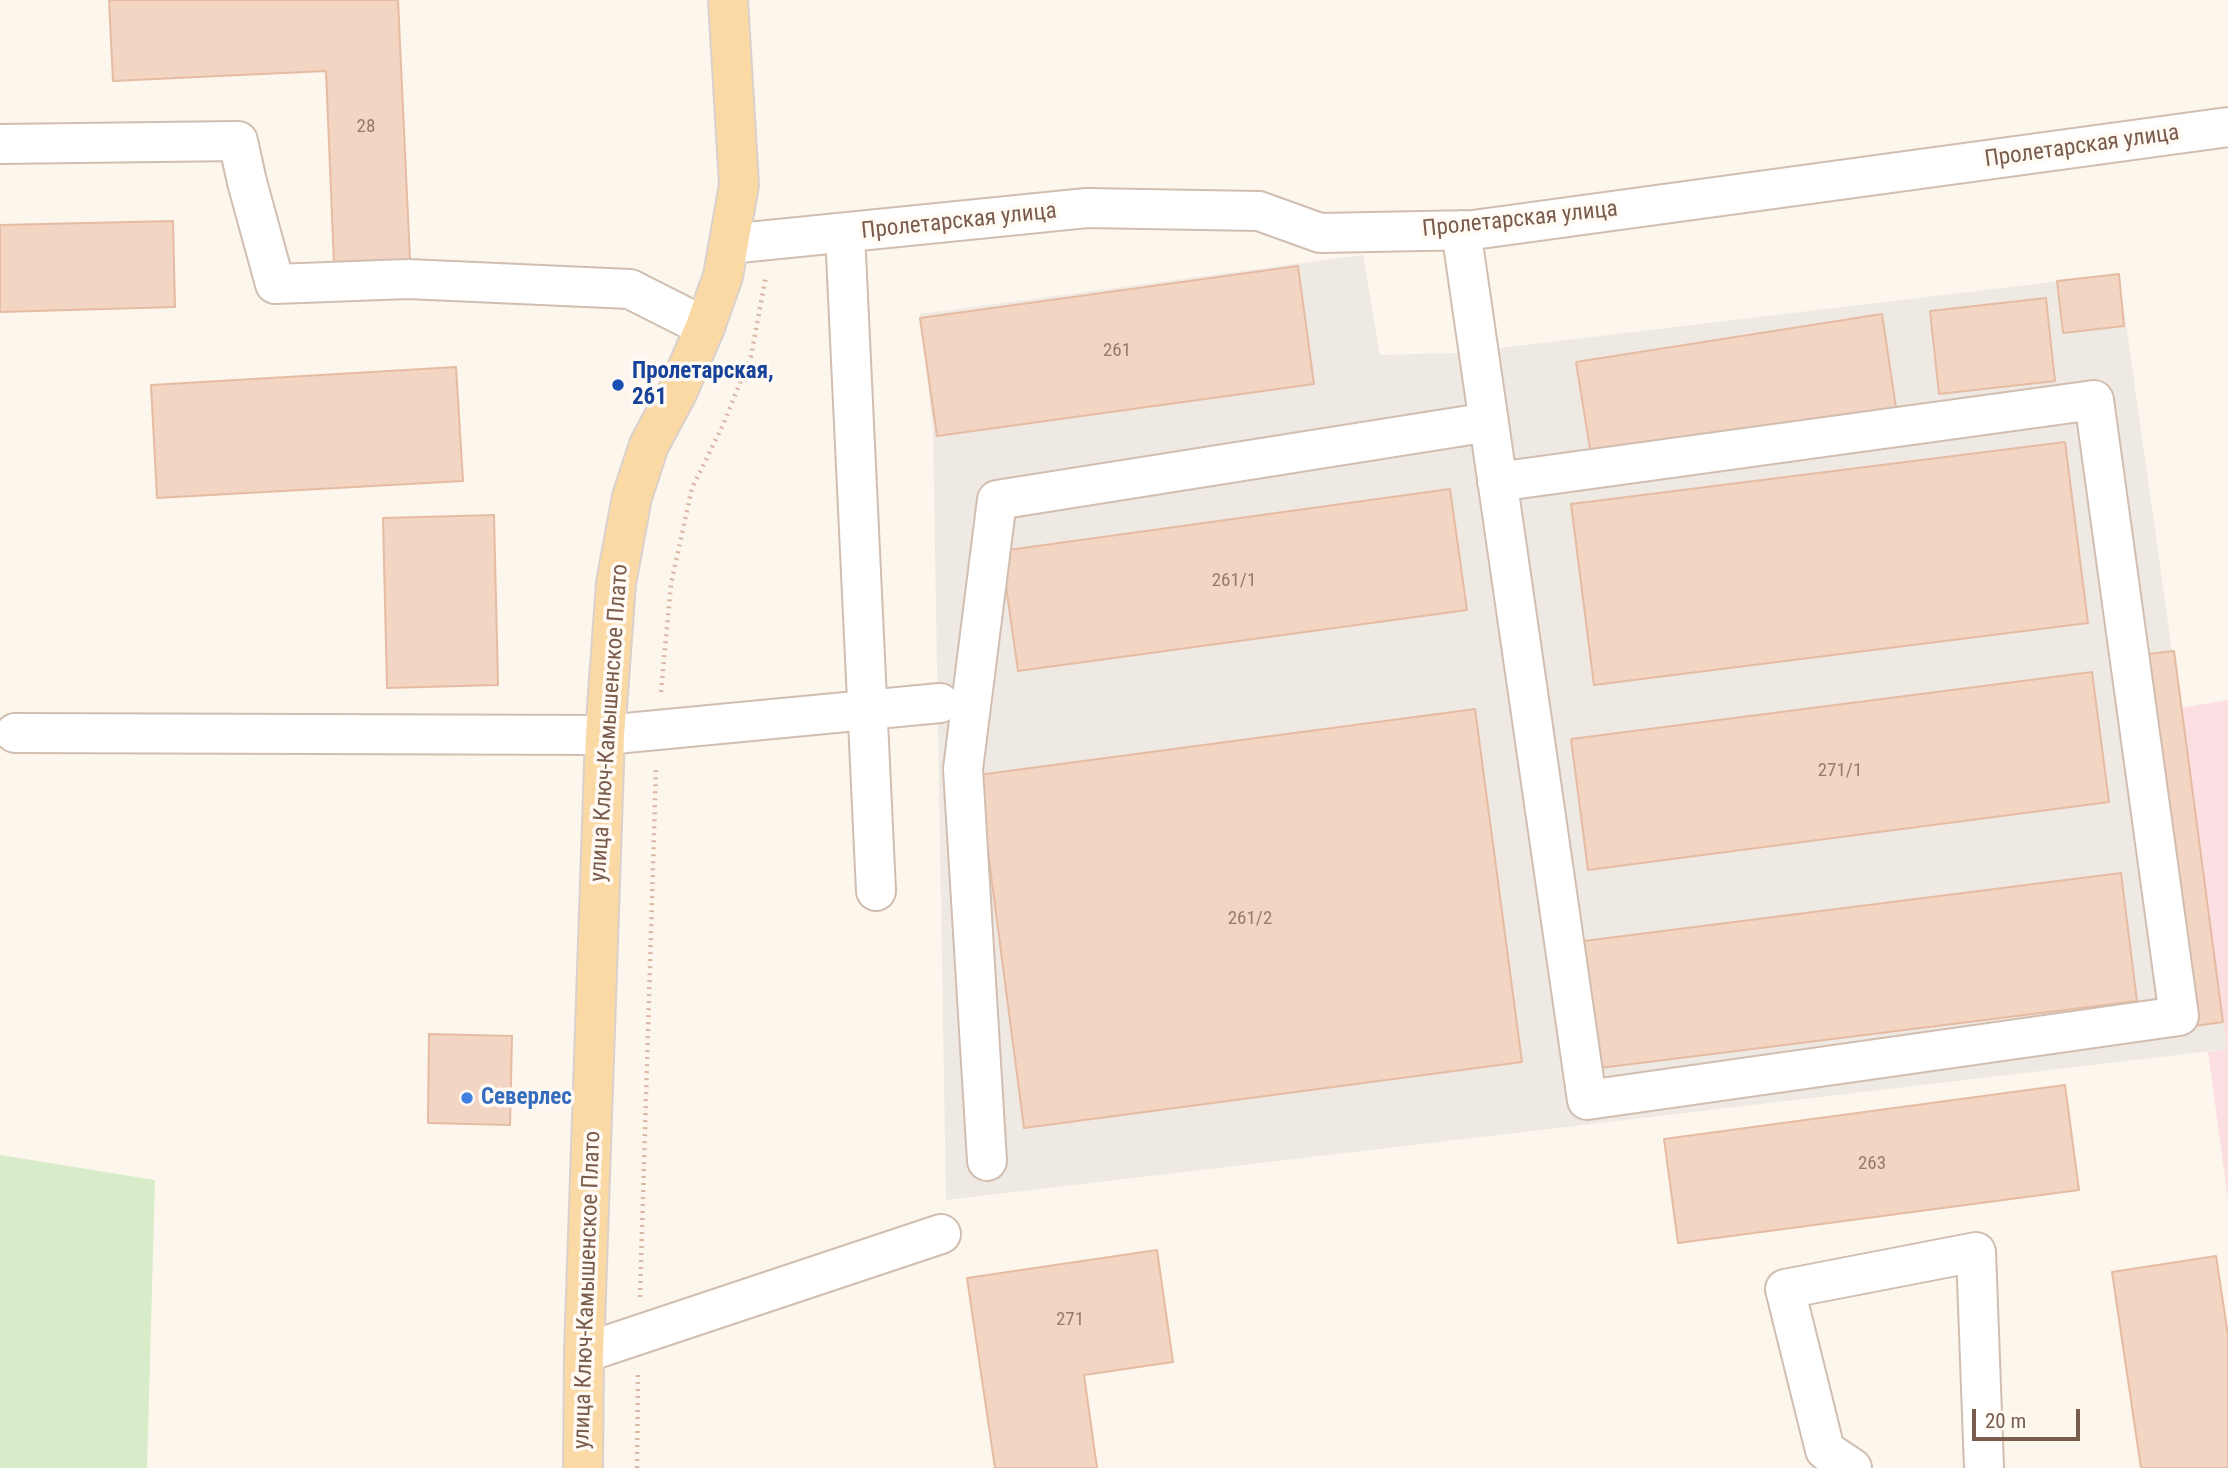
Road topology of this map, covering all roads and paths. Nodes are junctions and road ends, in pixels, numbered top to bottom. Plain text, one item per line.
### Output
1 (728, 0) edge
2 (2228, 127) edge
3 (0, 144) edge
4 (1461, 230) junction
5 (845, 233) junction
6 (729, 244) junction
7 (705, 327) junction
8 (1489, 422) junction
9 (1497, 482) junction
10 (940, 703) dead end
11 (868, 708) junction
12 (15, 733) dead end
13 (605, 735) junction
14 (876, 891) dead end
15 (987, 1161) dead end
16 (941, 1234) dead end
17 (584, 1353) junction
18 (583, 1468) edge
19 (1853, 1468) edge
20 (1984, 1468) edge

1 - 6 main road, улица Ключ-Камышенское Плато
2 - 4 street, Пролетарская улица
3 - 7 street
4 - 5 street, Пролетарская улица
4 - 8 street
5 - 6 street, Пролетарская улица
5 - 11 street
6 - 7 main road, улица Ключ-Камышенское Плато
7 - 13 main road, улица Ключ-Камышенское Плато
8 - 9 street
8 - 15 street
9 - 9 street
10 - 11 street
11 - 13 street
11 - 14 street
12 - 13 street
13 - 17 main road, улица Ключ-Камышенское Плато
16 - 17 street
17 - 18 main road, улица Ключ-Камышенское Плато
19 - 20 street

